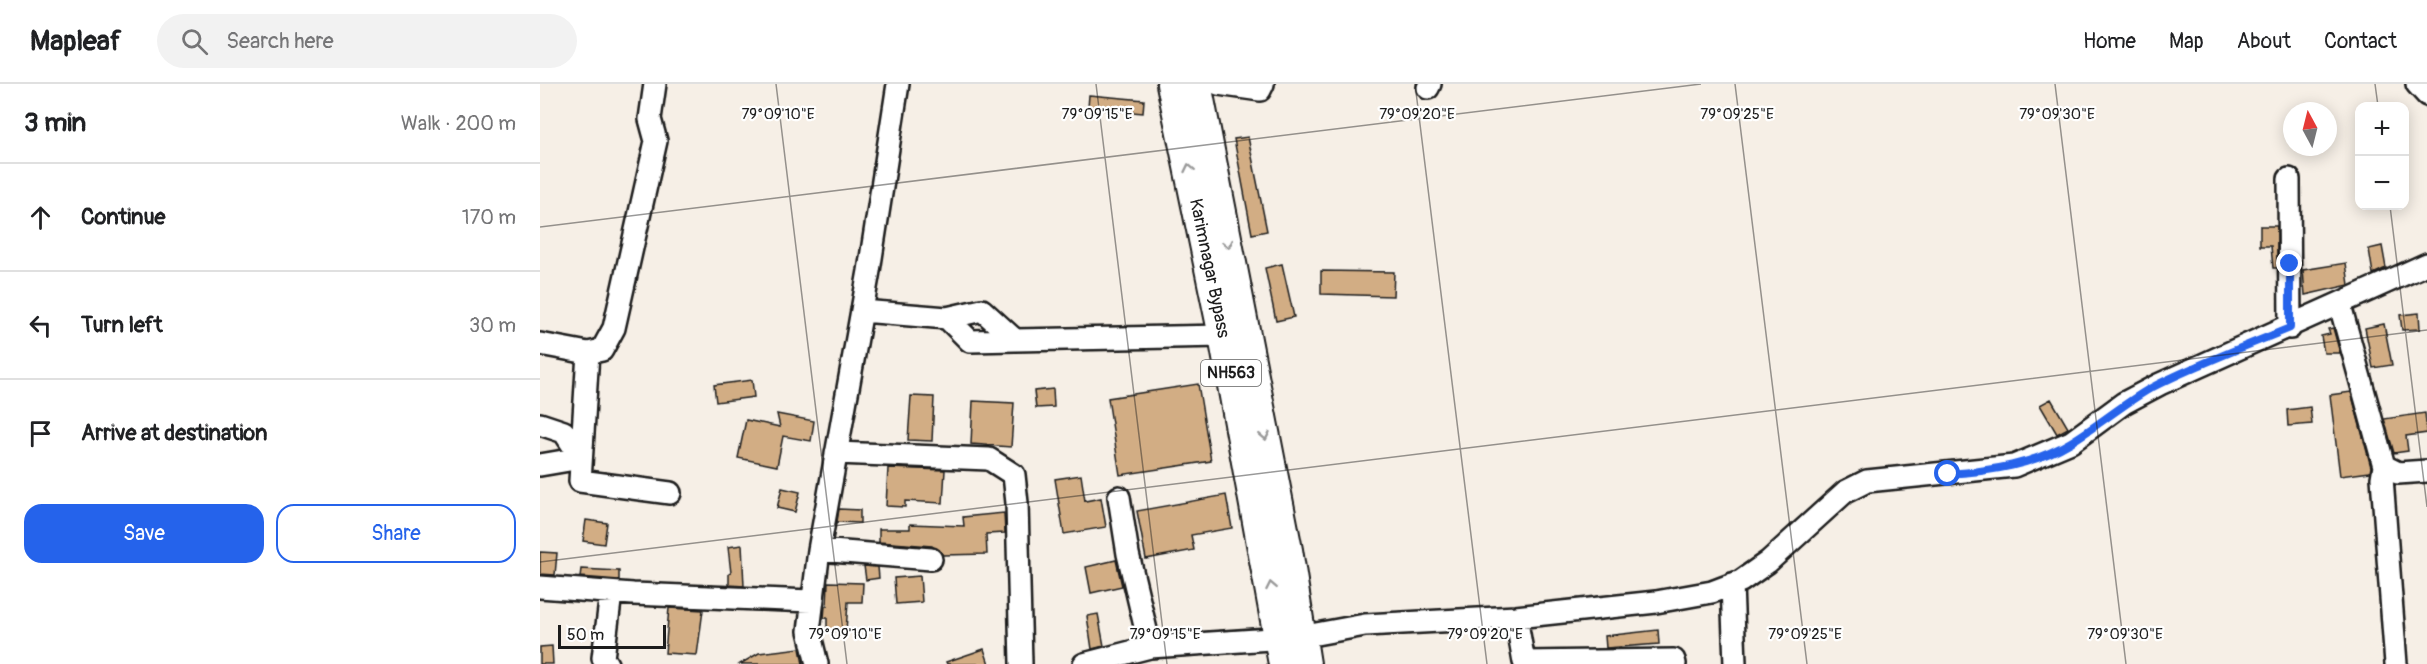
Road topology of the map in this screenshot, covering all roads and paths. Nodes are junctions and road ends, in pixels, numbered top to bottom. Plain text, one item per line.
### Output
1 (655, 84) edge
2 (898, 84) edge
3 (1172, 84) edge
4 (1196, 84) edge
5 (1218, 84) edge
6 (1263, 84) edge
7 (2417, 84) edge
8 (2427, 95) edge
9 (2289, 179) dead end
10 (2427, 264) edge
11 (2340, 305) junction
12 (862, 311) junction
13 (947, 318) junction
14 (2290, 328) junction
15 (1224, 336) junction
16 (1022, 340) junction
17 (540, 344) edge
18 (588, 353) junction
19 (540, 424) edge
20 (836, 453) junction
21 (580, 458) junction
22 (540, 465) edge
23 (2384, 466) junction
24 (2427, 471) edge
25 (670, 493) dead end
26 (1119, 497) dead end
27 (819, 550) junction
28 (931, 559) dead end
29 (1732, 584) junction
30 (540, 587) edge
31 (611, 593) junction
32 (811, 601) junction
33 (1516, 617) junction
34 (1150, 647) junction
35 (1292, 651) edge
36 (1524, 663) edge
37 (607, 664) edge
38 (817, 664) edge
39 (1021, 664) edge
40 (1084, 664) edge
41 (1675, 664) edge
42 (1735, 664) edge
43 (2396, 664) edge

1 - 18 street
2 - 12 street
15 -> 3 highway, Karimnagar Bypass / NH563
4 -> 35 highway, NH563
5 - 6 street
7 - 8 street
9 - 14 street
10 - 11 street
11 - 14 street
11 - 23 street
12 - 13 street
12 - 20 street
13 - 16 street
13 - 16 street
14 - 29 street
15 - 16 street
35 -> 15 highway, Karimnagar Bypass / NH563
17 - 18 street
18 - 21 street
19 - 21 street
20 - 27 street
20 - 39 street
21 - 22 street
21 - 25 street
23 - 24 street
23 - 43 street
26 - 34 street
27 - 28 street
27 - 32 street
29 - 33 street
29 - 42 street
30 - 31 street
31 - 32 street
31 - 37 street
32 - 38 street
33 - 35 street
33 - 36 street
34 - 35 street
34 - 40 street
36 - 41 street

